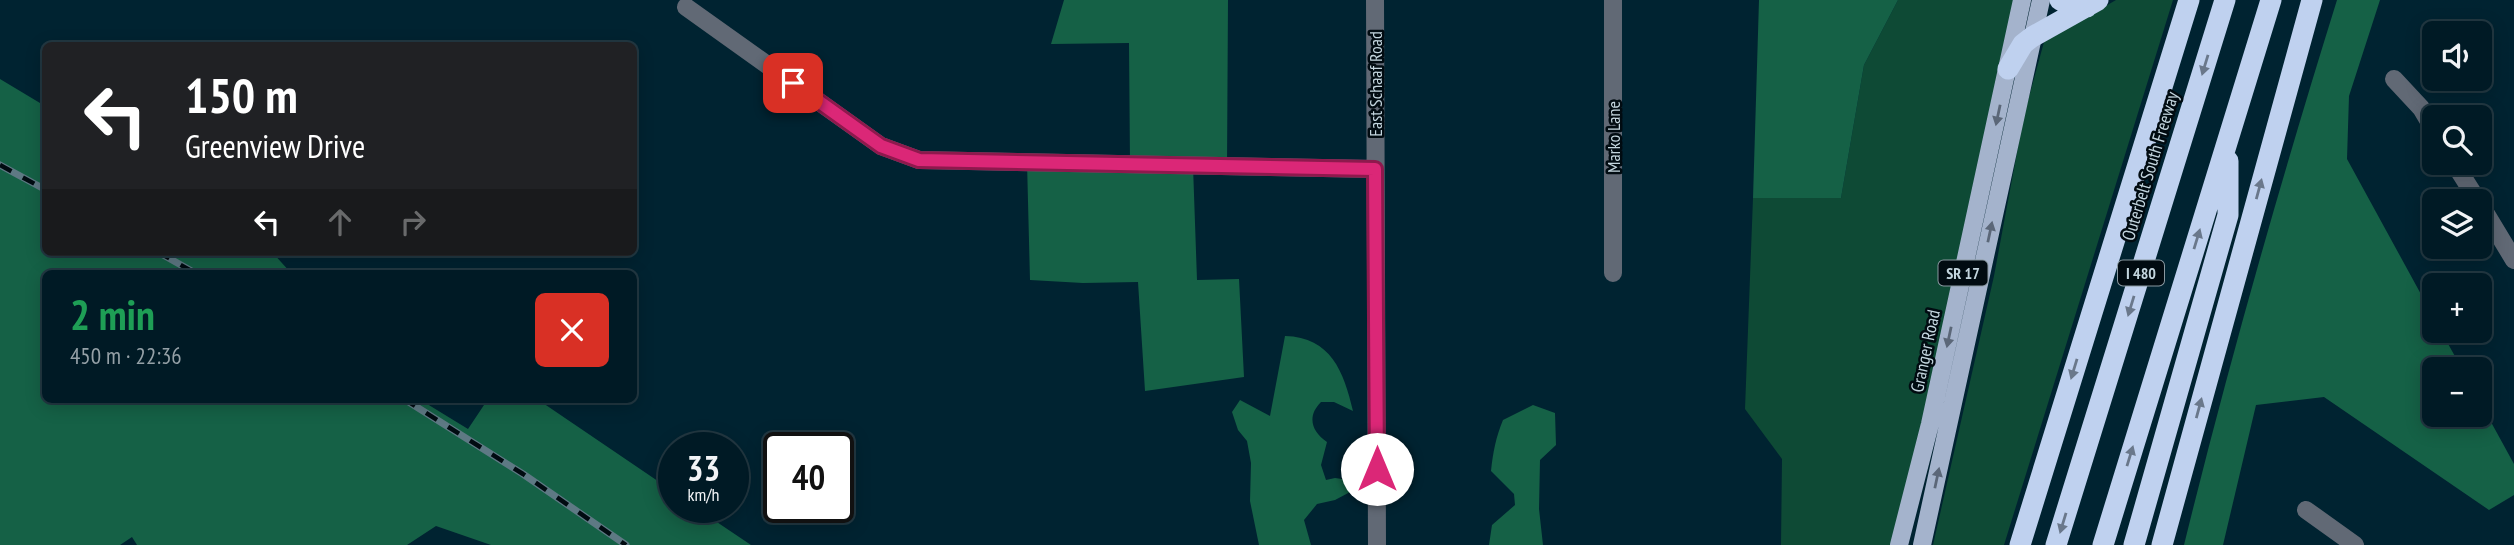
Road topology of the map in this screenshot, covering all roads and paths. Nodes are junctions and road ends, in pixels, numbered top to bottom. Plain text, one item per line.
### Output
1 (1376, 0) edge
2 (1613, 0) edge
3 (2022, 0) edge
4 (2041, 0) edge
5 (2060, 0) edge
6 (2189, 0) edge
7 (2225, 0) edge
8 (2271, 0) edge
9 (2312, 0) edge
10 (2092, 4) edge
11 (686, 7) dead end
12 (2032, 37) junction
13 (2008, 69) junction
14 (2394, 79) dead end
15 (2422, 110) edge
16 (2228, 140) junction
17 (1375, 169) junction
18 (2492, 224) edge
19 (2514, 260) edge
20 (1613, 273) dead end
21 (2306, 510) dead end
22 (1377, 545) edge
23 (1899, 545) edge
24 (1922, 545) edge
25 (2020, 545) edge
26 (2056, 545) edge
27 (2103, 545) edge
28 (2134, 545) edge
29 (2162, 545) edge
30 (2355, 545) edge

1 - 17 street, East Schaaf Road
2 - 20 street, Marko Lane
3 - 13 main road, Granger Road / SR 17
4 - 12 main road, SR 17
5 - 10 highway
6 -> 25 highway
7 -> 26 highway, Outerbelt South Freeway / I 480
8 - 16 highway, I 480
29 -> 9 highway
10 - 12 highway
11 - 17 street
12 - 13 highway
24 -> 12 main road, SR 17
13 -> 23 main road, Granger Road / SR 17
14 - 15 street
27 -> 16 highway, I 480
16 - 28 highway
17 - 22 street, East Schaaf Road
18 - 19 street
21 - 30 street

